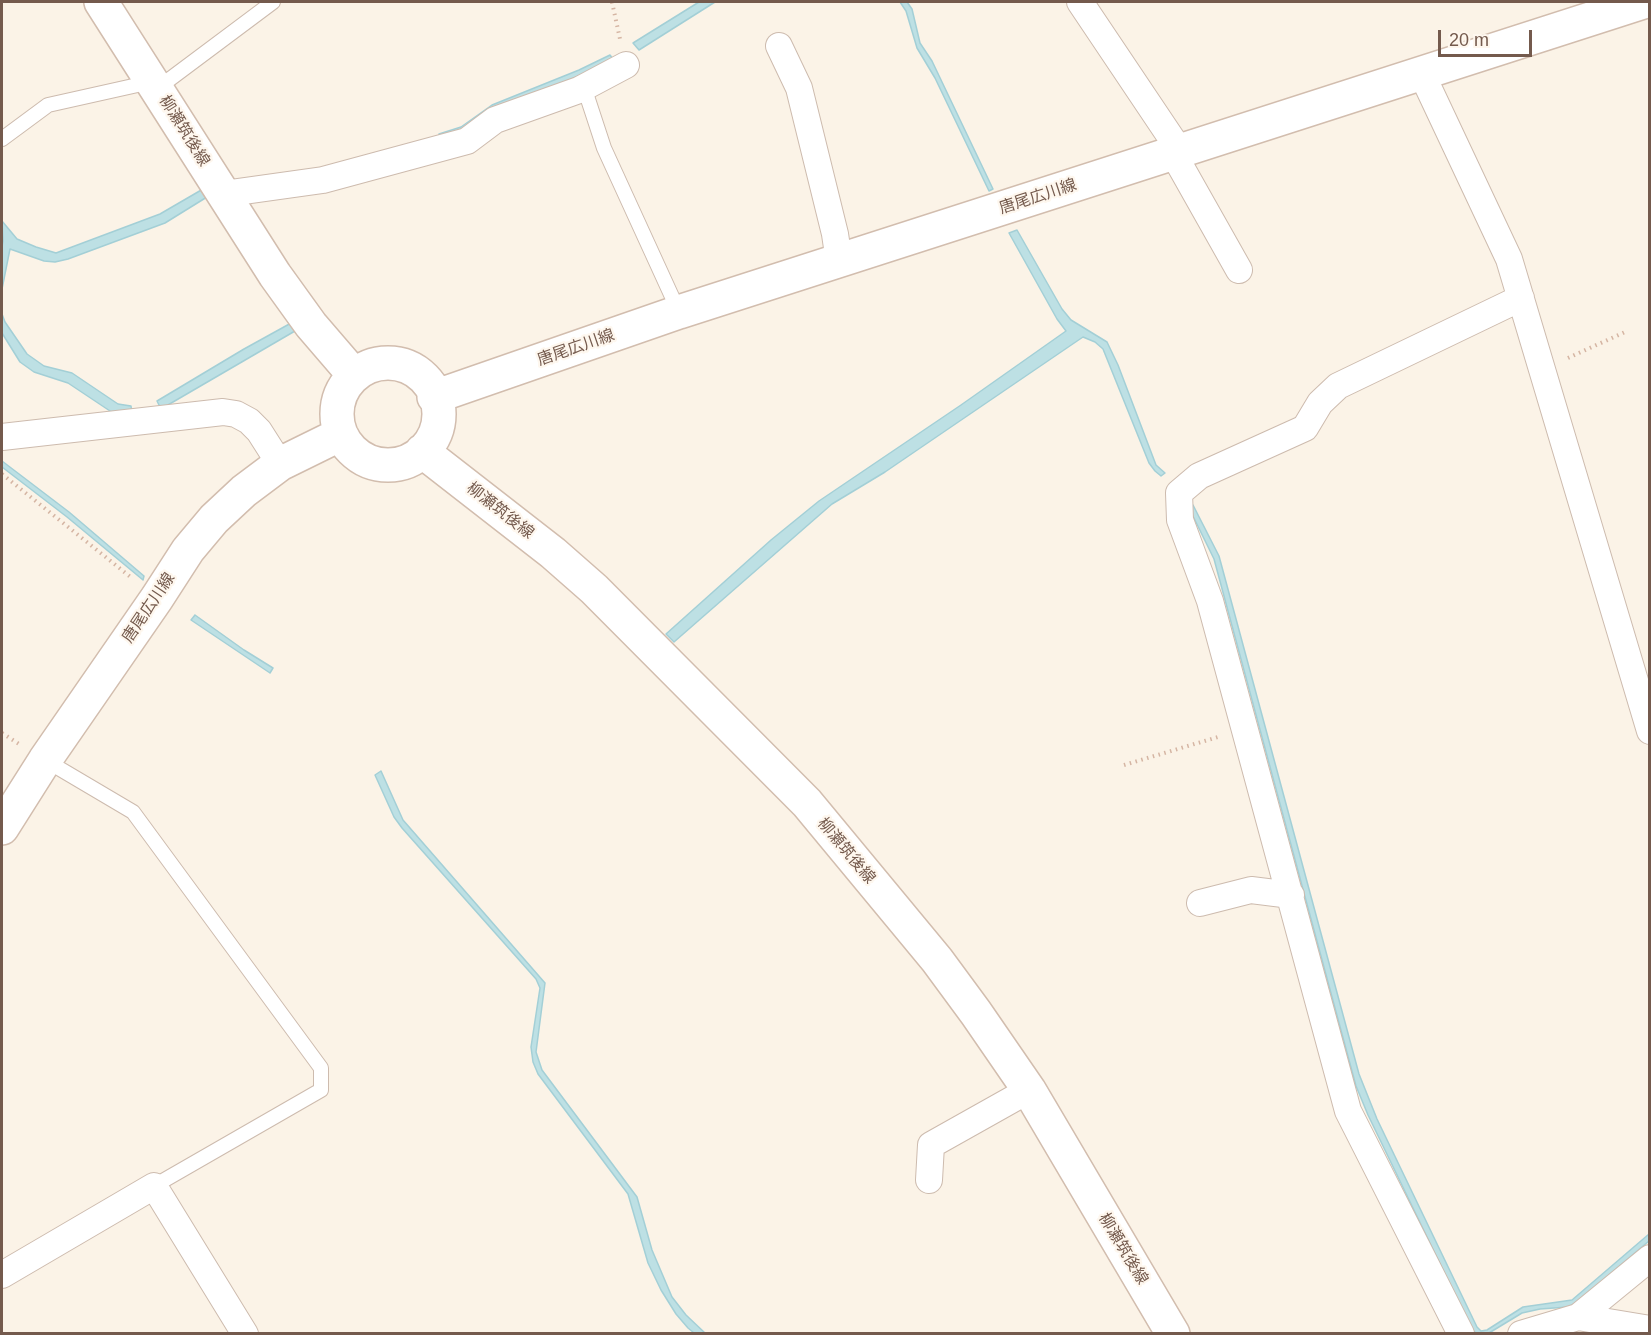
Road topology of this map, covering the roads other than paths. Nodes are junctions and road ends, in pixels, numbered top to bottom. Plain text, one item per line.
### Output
1 (101, 2) edge
2 (273, 2) edge
3 (1080, 2) edge
4 (1643, 2) edge
5 (779, 46) dead end
6 (626, 65) road end
7 (1421, 72) junction
8 (155, 85) junction
9 (584, 87) junction
10 (2, 140) edge
11 (1177, 152) junction
12 (223, 194) junction
13 (839, 261) junction
14 (1239, 270) dead end
15 (1521, 298) junction
16 (678, 312) junction
17 (354, 375) junction
18 (434, 397) junction
19 (342, 434) junction
20 (2, 437) edge
21 (422, 451) junction
22 (280, 464) junction
23 (1650, 731) edge
24 (45, 760) junction
25 (2, 828) edge
26 (1291, 895) junction
27 (1200, 903) dead end
28 (1029, 1090) junction
29 (929, 1180) dead end
30 (154, 1186) junction
31 (1650, 1258) edge
32 (2, 1275) edge
33 (1578, 1317) junction
34 (1650, 1329) edge
35 (245, 1334) edge
36 (1173, 1334) edge
37 (1461, 1334) edge
38 (1521, 1334) edge

1 - 8 main road, 柳瀬筑後線
2 - 8 lane
3 - 11 street
4 - 7 main road, 唐尾広川線
5 - 13 street
6 - 9 street
7 - 11 main road, 唐尾広川線
7 - 15 street
8 - 10 lane
8 - 12 main road, 柳瀬筑後線
9 - 12 street
9 - 16 lane
11 - 13 main road, 唐尾広川線
11 - 14 street
12 - 17 main road, 柳瀬筑後線
13 - 16 main road, 唐尾広川線
15 - 23 street
15 - 26 street
16 - 18 main road, 唐尾広川線
17 - 18 main road
17 - 19 main road
18 - 21 main road
19 - 21 main road
19 - 22 main road, 唐尾広川線
20 - 22 street
21 - 28 main road, 柳瀬筑後線
22 - 24 main road, 唐尾広川線
24 - 25 main road, 唐尾広川線
24 - 30 lane
26 - 27 street
26 - 37 street
28 - 29 street
28 - 36 main road, 柳瀬筑後線
30 - 32 street
30 - 35 street
31 - 33 street
33 - 34 street
33 - 38 street

